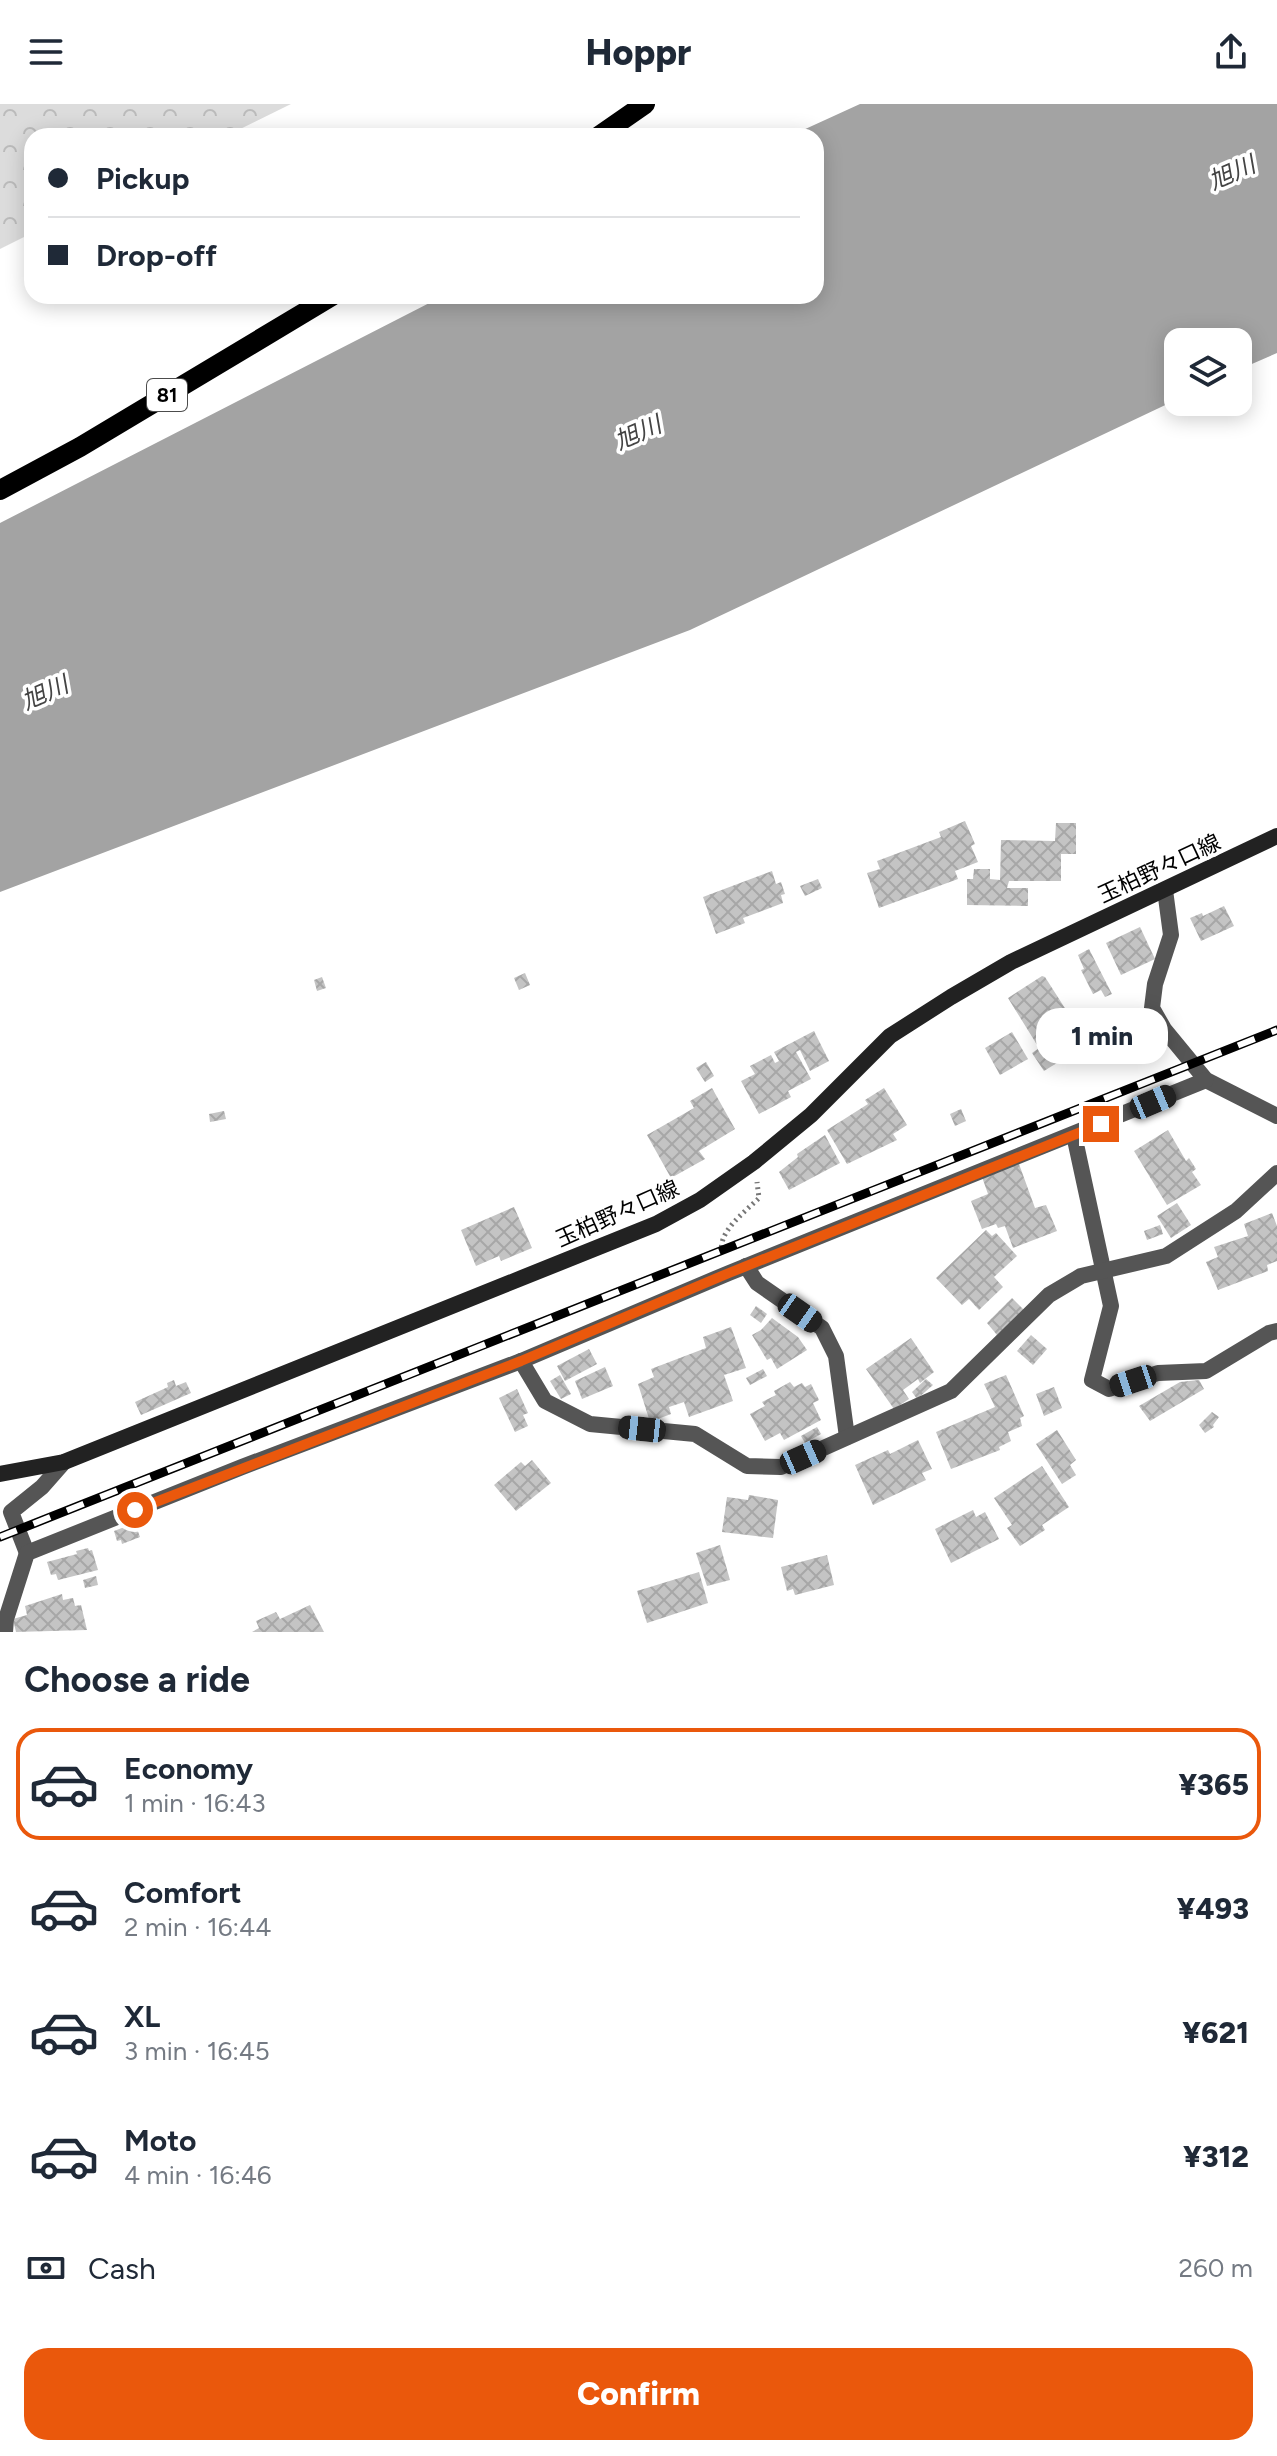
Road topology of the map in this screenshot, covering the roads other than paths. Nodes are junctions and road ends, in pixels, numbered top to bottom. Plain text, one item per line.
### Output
1 (645, 104) edge
2 (610, 128) edge
3 (319, 304) edge
4 (0, 490) edge
5 (1277, 836) edge
6 (1165, 890) junction
7 (1206, 1080) junction
8 (1277, 1116) edge
9 (1074, 1135) junction
10 (1277, 1173) edge
11 (746, 1266) junction
12 (1105, 1272) junction
13 (1277, 1331) edge
14 (521, 1361) junction
15 (847, 1437) junction
16 (64, 1462) junction
17 (0, 1474) edge
18 (27, 1553) junction
19 (5, 1632) edge

1 - 2 main road
3 - 4 main road, 81
5 - 6 main road, 玉柏野々口線
6 - 7 street
6 - 16 main road, 玉柏野々口線
7 - 8 street
7 - 9 street
9 - 11 street
9 - 12 street
10 - 12 street
11 - 14 street
11 - 15 street
12 - 13 street
12 - 15 street
14 - 15 street
14 - 18 street
16 - 17 main road, 玉柏野々口線
16 - 18 street
18 - 19 street

